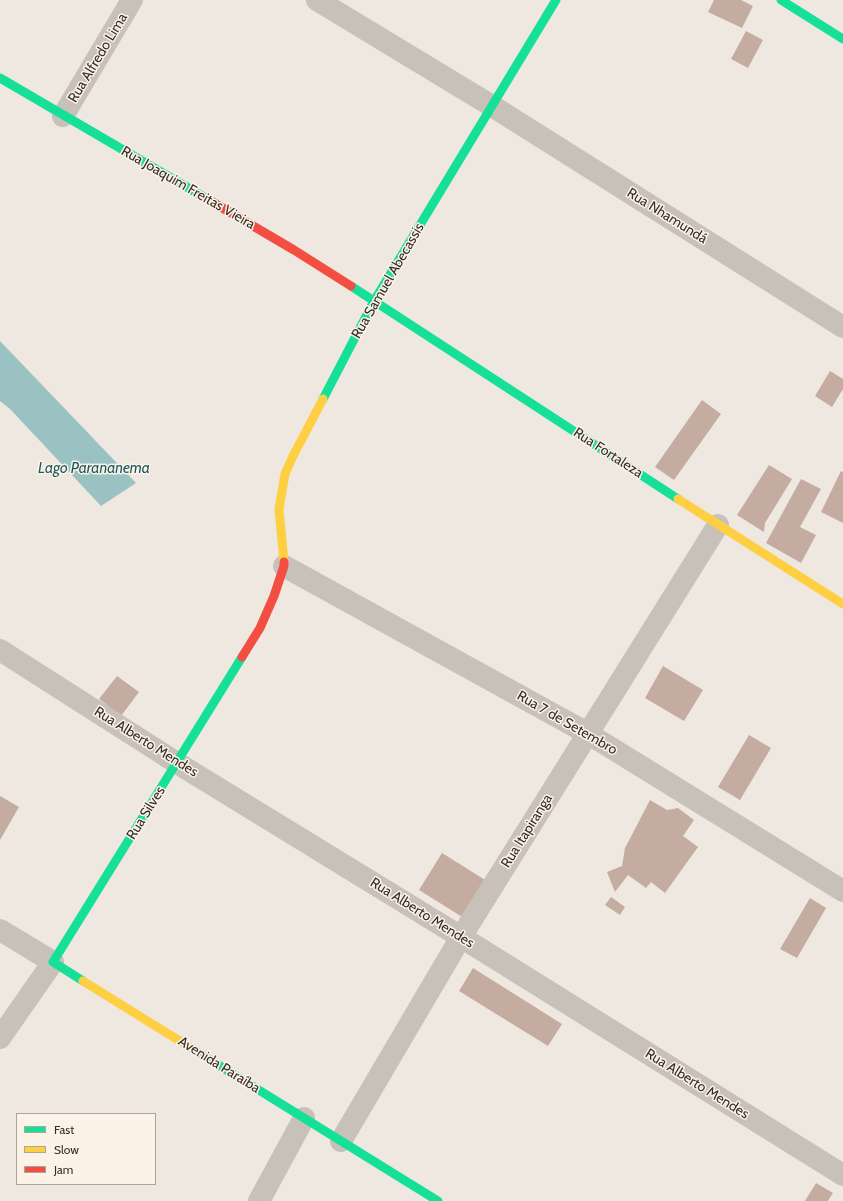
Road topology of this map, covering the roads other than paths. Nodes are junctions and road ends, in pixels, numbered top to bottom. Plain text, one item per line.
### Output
1 (132, 0) edge
2 (318, 0) edge
3 (556, 0) edge
4 (780, 0) edge
5 (843, 39) edge
6 (0, 78) edge
7 (492, 106) junction
8 (63, 116) junction
9 (374, 301) junction
10 (843, 327) edge
11 (718, 525) junction
12 (282, 573) junction
13 (843, 604) edge
14 (0, 650) edge
15 (587, 734) junction
16 (177, 763) junction
17 (843, 891) edge
18 (0, 930) edge
19 (461, 937) junction
20 (53, 962) junction
21 (0, 1038) edge
22 (304, 1118) junction
23 (341, 1141) junction
24 (843, 1175) edge
25 (259, 1201) edge
26 (438, 1201) edge

1 - 8 street, Rua Alfredo Lima
2 - 7 street, Rua Nhamundá
3 - 7 street, Rua Samuel Abecassis
4 - 5 street
6 - 8 street, Rua Joaquim Freitas Vieira
7 - 9 street, Rua Samuel Abecassis
7 - 10 street, Rua Nhamundá
8 - 9 street, Rua Joaquim Freitas Vieira
9 - 11 street, Rua Fortaleza
9 - 12 street, Rua Samuel Abecassis
11 - 13 street, Rua Fortaleza
11 - 15 street, Rua Itapiranga
12 - 15 street, Rua 7 de Setembro
12 - 16 street, Rua Silves
14 - 16 street, Rua Alberto Mendes
15 - 17 street, Rua 7 de Setembro
15 - 19 street, Rua Itapiranga
16 - 19 street, Rua Alberto Mendes
16 - 20 street, Rua Silves
18 - 20 street, Avenida Paraíba
19 - 23 street, Rua Itapiranga
19 - 24 street, Rua Alberto Mendes
20 - 21 street, Rua Silves
20 - 22 street, Avenida Paraíba
22 - 23 street, Avenida Paraíba
22 - 25 street
23 - 26 street, Avenida Paraíba

